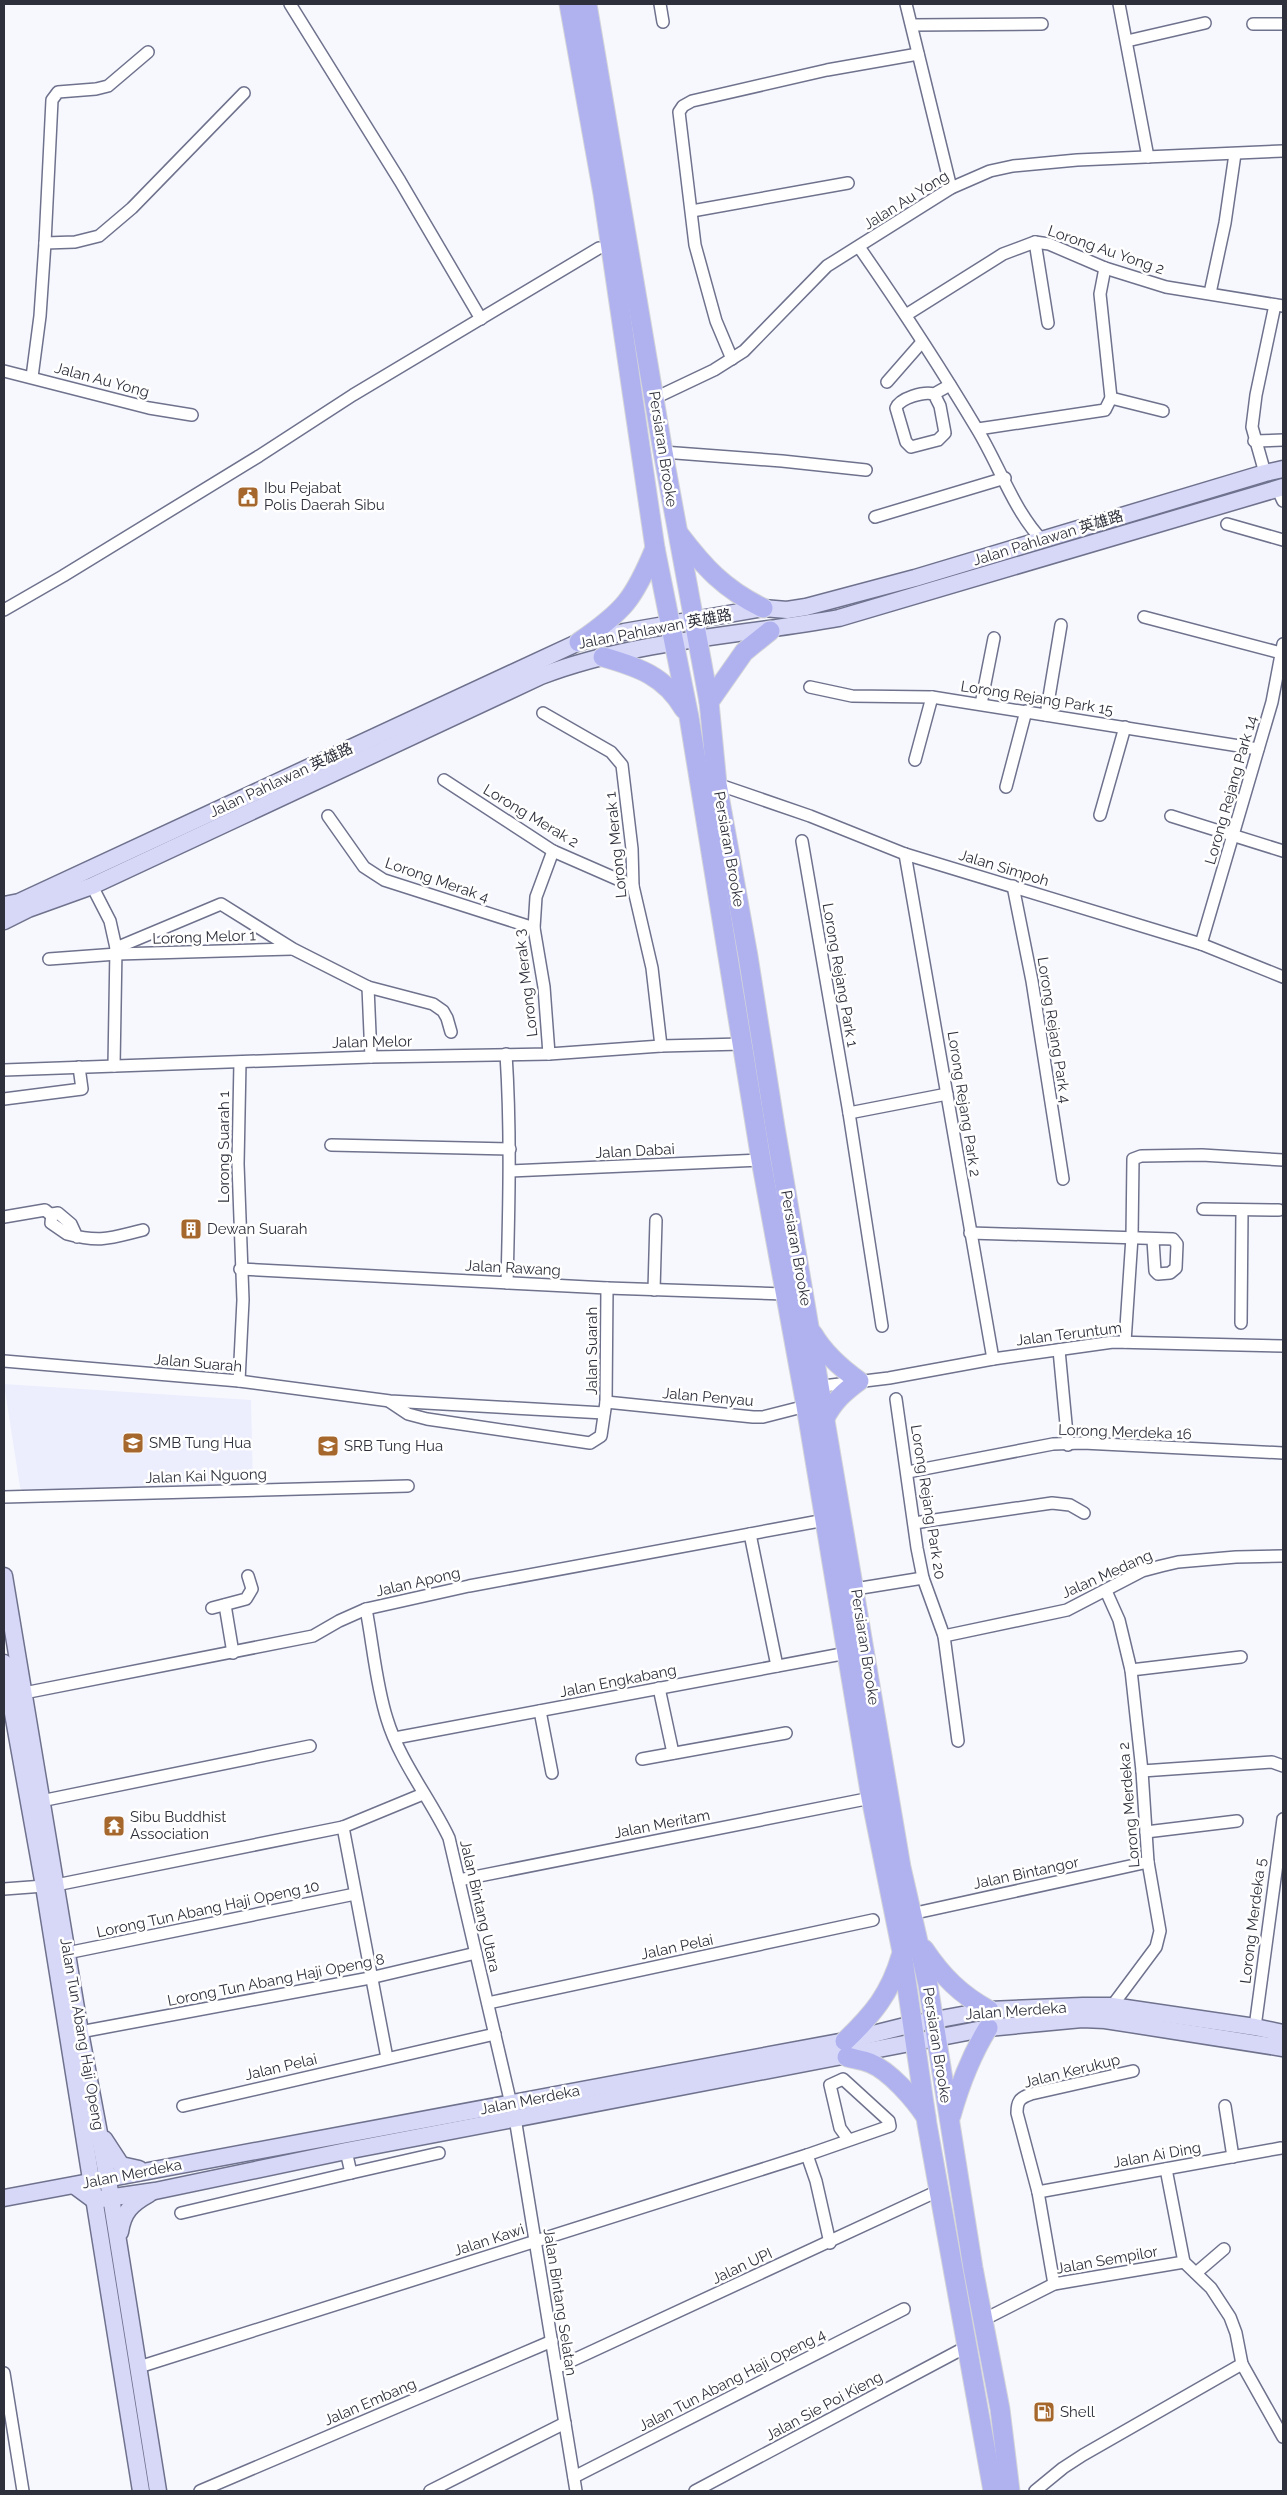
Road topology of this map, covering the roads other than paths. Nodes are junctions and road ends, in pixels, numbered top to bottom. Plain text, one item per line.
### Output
1 (290, 4) edge
2 (570, 4) edge
3 (587, 4) edge
4 (660, 4) edge
5 (906, 4) edge
6 (1119, 4) edge
7 (663, 22) dead end
8 (1042, 24) dead end
9 (1205, 24) dead end
10 (1253, 24) dead end
11 (1283, 24) edge
12 (912, 25) junction
13 (1127, 42) junction
14 (148, 52) dead end
15 (918, 54) junction
16 (244, 93) dead end
17 (1283, 151) edge
18 (1235, 154) junction
19 (1148, 157) junction
20 (606, 168) junction
21 (848, 183) dead end
22 (951, 188) junction
23 (611, 192) junction
24 (692, 211) junction
25 (1035, 242) junction
26 (45, 243) junction
27 (859, 247) junction
28 (599, 248) dead end
29 (1105, 268) junction
30 (1210, 292) junction
31 (1279, 306) edge
32 (906, 315) junction
33 (481, 319) junction
34 (1048, 323) dead end
35 (922, 342) junction
36 (732, 359) junction
37 (4, 371) edge
38 (32, 377) junction
39 (886, 382) dead end
40 (950, 385) junction
41 (934, 394) junction
42 (655, 398) junction
43 (1111, 398) junction
44 (1164, 411) dead end
45 (192, 415) dead end
46 (978, 430) junction
47 (1283, 440) edge
48 (1254, 441) junction
49 (663, 452) junction
50 (866, 470) dead end
51 (1283, 470) edge
52 (1264, 473) junction
53 (1005, 478) junction
54 (1281, 492) edge
55 (876, 517) dead end
56 (1027, 524) junction
57 (1227, 524) dead end
58 (677, 530) junction
59 (1042, 540) junction
60 (1283, 540) edge
61 (655, 548) junction
62 (1015, 548) junction
63 (763, 608) junction
64 (4, 610) edge
65 (1144, 618) dead end
66 (692, 621) junction
67 (670, 624) junction
68 (1061, 625) dead end
69 (770, 630) junction
70 (994, 638) dead end
71 (697, 640) junction
72 (579, 642) junction
73 (675, 643) junction
74 (1282, 648) edge
75 (603, 657) junction
76 (810, 687) dead end
77 (932, 697) junction
78 (709, 702) junction
79 (981, 704) junction
80 (1278, 704) edge
81 (1026, 712) junction
82 (543, 714) dead end
83 (1046, 715) junction
84 (689, 717) junction
85 (1125, 727) junction
86 (1258, 749) junction
87 (915, 760) dead end
88 (444, 780) dead end
89 (717, 784) junction
90 (1006, 787) dead end
91 (328, 816) dead end
92 (1100, 816) dead end
93 (1171, 816) dead end
94 (1233, 837) junction
95 (802, 842) dead end
96 (553, 851) junction
97 (1283, 851) edge
98 (905, 854) junction
99 (92, 886) junction
100 (633, 886) junction
101 (1013, 886) junction
102 (4, 905) edge
103 (4, 921) edge
104 (534, 928) junction
105 (1201, 944) junction
106 (293, 949) junction
107 (116, 951) junction
108 (49, 959) dead end
109 (1283, 977) edge
110 (368, 987) junction
111 (451, 1032) dead end
112 (742, 1044) junction
113 (661, 1046) junction
114 (506, 1054) junction
115 (549, 1054) junction
116 (371, 1057) junction
117 (240, 1062) junction
118 (114, 1066) junction
119 (79, 1067) junction
120 (4, 1070) edge
121 (947, 1094) junction
122 (4, 1099) edge
123 (849, 1113) junction
124 (331, 1146) dead end
125 (510, 1150) junction
126 (761, 1160) junction
127 (1283, 1160) edge
128 (510, 1171) junction
129 (1063, 1179) dead end
130 (1203, 1209) dead end
131 (1280, 1210) dead end
132 (1242, 1211) junction
133 (4, 1217) edge
134 (656, 1220) dead end
135 (143, 1230) dead end
136 (970, 1232) junction
137 (1132, 1237) junction
138 (1152, 1240) dead end
139 (240, 1269) junction
140 (507, 1282) junction
141 (607, 1288) junction
142 (654, 1290) junction
143 (785, 1294) junction
144 (1241, 1323) dead end
145 (882, 1326) dead end
146 (811, 1330) junction
147 (1125, 1342) junction
148 (1283, 1346) edge
149 (1059, 1350) junction
150 (993, 1359) junction
151 (4, 1361) edge
152 (239, 1381) junction
153 (859, 1381) junction
154 (810, 1394) junction
155 (896, 1399) dead end
156 (390, 1401) junction
157 (605, 1407) junction
158 (825, 1418) junction
159 (1068, 1444) junction
160 (1283, 1453) edge
161 (908, 1472) junction
162 (408, 1486) dead end
163 (4, 1497) edge
164 (1084, 1513) dead end
165 (825, 1520) junction
166 (914, 1523) junction
167 (750, 1534) junction
168 (1283, 1556) edge
169 (4, 1576) edge
170 (248, 1576) dead end
171 (923, 1578) junction
172 (855, 1589) junction
173 (1106, 1590) junction
174 (225, 1606) junction
175 (212, 1608) dead end
176 (366, 1610) junction
177 (944, 1636) junction
178 (233, 1653) junction
179 (847, 1653) junction
180 (1241, 1657) dead end
181 (4, 1662) edge
182 (777, 1666) junction
183 (1131, 1670) junction
184 (660, 1688) junction
185 (24, 1694) junction
186 (540, 1711) junction
187 (9, 1726) edge
188 (786, 1733) dead end
189 (395, 1738) junction
190 (958, 1741) dead end
191 (310, 1746) dead end
192 (673, 1753) junction
193 (642, 1759) dead end
194 (1283, 1766) edge
195 (1142, 1771) junction
196 (552, 1773) dead end
197 (423, 1794) junction
198 (871, 1798) junction
199 (41, 1801) junction
200 (1283, 1819) edge
201 (1237, 1821) dead end
202 (343, 1827) junction
203 (1146, 1832) junction
204 (1148, 1862) junction
205 (459, 1880) junction
206 (50, 1886) junction
207 (4, 1889) edge
208 (355, 1894) junction
209 (1271, 1907) junction
210 (1283, 1909) edge
211 (911, 1914) junction
212 (873, 1920) dead end
213 (919, 1942) junction
214 (902, 1952) junction
215 (67, 1953) junction
216 (476, 1953) junction
217 (370, 1978) junction
218 (488, 2003) junction
219 (1112, 2006) junction
220 (989, 2019) junction
221 (932, 2020) junction
222 (914, 2024) junction
223 (1255, 2027) junction
224 (80, 2032) junction
225 (1283, 2033) edge
226 (495, 2034) junction
227 (936, 2039) junction
228 (917, 2043) junction
229 (1283, 2048) edge
230 (846, 2049) junction
231 (387, 2058) junction
232 (1133, 2071) dead end
233 (183, 2106) dead end
234 (1225, 2106) dead end
235 (513, 2111) junction
236 (926, 2118) junction
237 (949, 2125) junction
238 (98, 2128) junction
239 (848, 2139) junction
240 (1281, 2148) dead end
241 (346, 2151) junction
242 (439, 2153) dead end
243 (807, 2155) junction
244 (1233, 2157) junction
245 (1166, 2169) junction
246 (151, 2170) junction
247 (351, 2173) junction
248 (108, 2177) junction
249 (92, 2180) junction
250 (75, 2186) junction
251 (940, 2190) junction
252 (155, 2191) junction
253 (1038, 2192) junction
254 (112, 2197) junction
255 (4, 2198) edge
256 (94, 2200) junction
257 (181, 2213) dead end
258 (535, 2241) junction
259 (119, 2243) junction
260 (830, 2243) junction
261 (1224, 2249) dead end
262 (1184, 2262) junction
263 (1196, 2273) junction
264 (1054, 2284) junction
265 (904, 2309) dead end
266 (983, 2320) junction
267 (552, 2341) junction
268 (966, 2348) junction
269 (1242, 2364) junction
270 (139, 2367) junction
271 (556, 2368) junction
272 (4, 2373) edge
273 (565, 2423) junction
274 (1281, 2430) edge
275 (574, 2478) junction
276 (1037, 2490) edge
277 (23, 2491) edge
278 (141, 2491) edge
279 (158, 2491) edge
280 (200, 2491) edge
281 (430, 2491) edge
282 (576, 2491) edge
283 (695, 2491) edge
284 (993, 2491) edge
285 (1010, 2491) edge

1 - 33 street
2 - 20 main road, Persiaran Brooke
3 - 20 main road, Persiaran Brooke
4 - 7 street
5 - 12 street
6 - 13 street
8 - 12 street
9 - 13 street
10 - 11 street
12 - 15 street
13 - 19 street
14 - 26 street
15 - 22 street
15 - 24 street
16 - 26 street
17 - 18 street, Jalan Au Yong
18 - 19 street, Jalan Au Yong
18 - 30 street
19 - 22 street, Jalan Au Yong
20 - 23 main road, Persiaran Brooke
21 - 24 street
22 - 27 street, Jalan Au Yong
23 - 42 main road, Persiaran Brooke
23 - 61 main road, Persiaran Brooke
24 - 36 street
25 - 29 street, Lorong Au Yong 2
25 - 32 street, Lorong Au Yong 2
25 - 34 street
26 - 38 street
27 - 32 street
27 - 36 street, Jalan Au Yong
28 - 33 street
29 - 30 street, Lorong Au Yong 2
29 - 43 street
30 - 31 street, Lorong Au Yong 2
31 - 48 street
32 - 35 street
33 - 64 street
35 - 39 street
35 - 40 street
36 - 42 street, Jalan Au Yong
37 - 38 street, Jalan Au Yong
38 - 45 street, Jalan Au Yong
40 - 41 street
40 - 46 street
41 - 41 street
42 - 49 main road, Persiaran Brooke
43 - 44 street
43 - 46 street
46 - 53 street
47 - 48 street
48 - 52 street
49 - 50 street
49 - 58 main road, Persiaran Brooke
51 - 52 main road, Jalan Pahlawan 英雄路
52 - 59 main road, Jalan Pahlawan 英雄路
53 - 55 street
53 - 56 street
54 - 69 main road, Jalan Pahlawan 英雄路
56 - 59 street
56 - 62 street
57 - 60 street
58 - 63 main road
58 - 66 main road, Persiaran Brooke
59 - 62 main road, Jalan Pahlawan 英雄路
61 - 67 main road, Persiaran Brooke
61 - 72 main road
62 - 63 main road, Jalan Pahlawan 英雄路
63 - 66 main road, Jalan Pahlawan 英雄路
65 - 74 street
66 - 67 main road, Jalan Pahlawan 英雄路
66 - 71 main road, Persiaran Brooke
67 - 72 main road, Jalan Pahlawan 英雄路
67 - 73 main road, Persiaran Brooke
68 - 83 street
69 - 71 main road, Jalan Pahlawan 英雄路
69 - 78 main road
70 - 79 street
71 - 73 main road, Jalan Pahlawan 英雄路
71 - 78 main road, Persiaran Brooke
72 - 102 main road, Jalan Pahlawan 英雄路
73 - 75 main road, Jalan Pahlawan 英雄路
73 - 84 main road, Persiaran Brooke
74 - 80 street, Lorong Rejang Park 14
75 - 84 main road
75 - 99 main road, Jalan Pahlawan 英雄路
76 - 77 street, Lorong Rejang Park 15
77 - 79 street, Lorong Rejang Park 15
77 - 87 street
78 - 89 main road, Persiaran Brooke
79 - 81 street, Lorong Rejang Park 15
80 - 86 street, Lorong Rejang Park 14
81 - 83 street, Lorong Rejang Park 15
81 - 90 street
82 - 100 street, Lorong Merak 1
83 - 85 street, Lorong Rejang Park 15
84 - 112 main road, Persiaran Brooke
85 - 86 street, Lorong Rejang Park 15
85 - 92 street
86 - 94 street, Lorong Rejang Park 14
88 - 96 street, Lorong Merak 2
89 - 98 street, Jalan Simpoh
89 - 146 main road, Persiaran Brooke
91 - 104 street, Lorong Merak 4
93 - 94 street
94 - 97 street
94 - 105 street, Lorong Rejang Park 14
95 - 123 street, Lorong Rejang Park 1
96 - 100 street, Lorong Merak 2
96 - 104 street, Lorong Merak 3
98 - 101 street, Jalan Simpoh
98 - 121 street, Lorong Rejang Park 2
99 - 103 main road, Jalan Pahlawan 英雄路
99 - 107 street
100 - 113 street, Lorong Merak 1
101 - 105 street, Jalan Simpoh
101 - 129 street, Lorong Rejang Park 4
104 - 115 street, Lorong Merak 3
105 - 109 street, Jalan Simpoh
106 - 107 street, Lorong Melor 1
106 - 107 street, Lorong Melor 1
106 - 110 street, Lorong Melor 1
107 - 108 street, Lorong Melor 1
107 - 118 street
110 - 111 street, Lorong Melor 1
110 - 116 street
112 - 113 street, Jalan Melor
112 - 126 main road, Persiaran Brooke
113 - 115 street, Jalan Melor
114 - 115 street, Jalan Melor
114 - 116 street, Jalan Melor
114 - 125 street
116 - 117 street, Jalan Melor
117 - 118 street, Jalan Melor
117 - 139 street, Lorong Suarah 1
118 - 119 street, Jalan Melor
119 - 120 street, Jalan Melor
119 - 122 street
121 - 123 street
121 - 136 street, Lorong Rejang Park 2
123 - 145 street, Lorong Rejang Park 1
124 - 125 street
125 - 128 street
126 - 128 street, Jalan Dabai
126 - 143 main road, Persiaran Brooke
127 - 137 street
128 - 140 street
130 - 132 street
131 - 132 street
132 - 144 street
133 - 135 street
134 - 142 street
136 - 137 street
136 - 150 street, Lorong Rejang Park 2
137 - 138 street
137 - 147 street
139 - 140 street, Jalan Rawang
139 - 152 street, Lorong Suarah 1
140 - 141 street, Jalan Rawang
141 - 142 street, Jalan Rawang
141 - 157 street, Jalan Suarah
142 - 143 street, Jalan Rawang
143 - 154 main road, Persiaran Brooke
146 - 153 main road
146 - 154 main road, Persiaran Brooke
147 - 148 street, Jalan Teruntum
147 - 149 street, Jalan Teruntum
149 - 150 street, Jalan Teruntum
149 - 159 street
150 - 153 street, Jalan Teruntum
151 - 152 street, Jalan Suarah
152 - 156 street, Jalan Suarah
153 - 154 street, Jalan Penyau
153 - 158 main road
154 - 157 street, Jalan Penyau
154 - 158 main road, Persiaran Brooke
154 - 165 main road, Persiaran Brooke
155 - 161 street, Lorong Rejang Park 20
156 - 157 street, Jalan Suarah
156 - 157 street, Jalan Suarah
158 - 172 main road, Persiaran Brooke
159 - 160 street, Lorong Merdeka 16
159 - 161 street, Lorong Merdeka 16
161 - 166 street, Lorong Rejang Park 20
162 - 163 street, Jalan Kai Nguong
164 - 166 street
165 - 167 street, Jalan Apong
165 - 179 main road, Persiaran Brooke
166 - 171 street, Lorong Rejang Park 20
167 - 176 street, Jalan Apong
167 - 182 street
168 - 173 street, Jalan Medang
169 - 185 main road, Jalan Tun Abang Haji Openg
170 - 174 street
171 - 172 street
171 - 177 street, Lorong Rejang Park 20
172 - 211 main road, Persiaran Brooke
173 - 177 street, Jalan Medang
173 - 183 street, Lorong Merdeka 2
174 - 175 street
174 - 178 street
176 - 178 street, Jalan Apong
176 - 189 street, Jalan Bintang Utara
177 - 190 street, Lorong Rejang Park 20
178 - 185 street, Jalan Apong
179 - 182 street, Jalan Engkabang
179 - 198 main road, Persiaran Brooke
180 - 183 street
181 - 187 main road, Jalan Tun Abang Haji Openg
182 - 184 street, Jalan Engkabang
183 - 195 street, Lorong Merdeka 2
184 - 186 street, Jalan Engkabang
184 - 192 street
185 - 199 main road, Jalan Tun Abang Haji Openg
186 - 189 street, Jalan Engkabang
186 - 196 street
187 - 206 main road, Jalan Tun Abang Haji Openg
188 - 192 street
189 - 197 street, Jalan Bintang Utara
191 - 199 street
192 - 193 street
194 - 195 street
195 - 203 street, Lorong Merdeka 2
197 - 202 street
197 - 205 street, Jalan Bintang Utara
198 - 205 street, Jalan Meritam
198 - 214 main road, Persiaran Brooke
199 - 206 main road, Jalan Tun Abang Haji Openg
200 - 209 street, Lorong Merdeka 5
201 - 203 street
202 - 206 street
202 - 208 street
203 - 204 street, Lorong Merdeka 2
204 - 211 street, Jalan Bintangor
204 - 219 street, Lorong Merdeka 2
205 - 216 street, Jalan Bintang Utara
206 - 207 street
206 - 215 main road, Jalan Tun Abang Haji Openg
206 - 249 main road, Jalan Tun Abang Haji Openg
208 - 215 street, Lorong Tun Abang Haji Openg 10
208 - 217 street
209 - 210 street
209 - 223 street, Lorong Merdeka 5
211 - 213 main road, Persiaran Brooke
212 - 218 street, Jalan Pelai
213 - 220 main road
213 - 221 main road, Persiaran Brooke
214 - 222 main road, Persiaran Brooke
214 - 230 main road
215 - 224 main road, Jalan Tun Abang Haji Openg
216 - 217 street, Lorong Tun Abang Haji Openg 8
216 - 218 street, Jalan Bintang Utara
217 - 224 street, Lorong Tun Abang Haji Openg 8
217 - 231 street
218 - 226 street, Jalan Bintang Utara
219 - 220 main road, Jalan Merdeka
219 - 223 main road, Jalan Merdeka
220 - 221 main road, Jalan Merdeka
220 - 227 main road, Jalan Merdeka
220 - 229 main road, Jalan Merdeka
220 - 237 main road
221 - 222 main road, Jalan Merdeka
221 - 227 main road, Persiaran Brooke
222 - 228 main road, Persiaran Brooke
222 - 230 main road, Jalan Merdeka
223 - 225 main road, Jalan Merdeka
224 - 238 main road, Jalan Tun Abang Haji Openg
226 - 231 street, Jalan Pelai
226 - 235 street, Jalan Bintang Utara
227 - 228 main road, Jalan Merdeka
227 - 237 main road, Persiaran Brooke
228 - 230 main road, Jalan Merdeka
228 - 236 main road, Persiaran Brooke
230 - 235 main road, Jalan Merdeka
230 - 236 main road
231 - 233 street, Jalan Pelai
232 - 253 street, Jalan Kerukup
234 - 244 street
235 - 241 main road, Jalan Merdeka
235 - 246 main road, Jalan Merdeka
235 - 258 street, Jalan Bintang Selatan
236 - 251 main road, Persiaran Brooke
237 - 266 main road, Persiaran Brooke
238 - 246 main road
238 - 248 main road, Jalan Tun Abang Haji Openg
239 - 239 street, Jalan Kawi
239 - 243 street, Jalan Kawi
240 - 244 street, Jalan Ai Ding
241 - 247 street
241 - 252 main road, Jalan Merdeka
242 - 247 street
243 - 258 street, Jalan Kawi
243 - 260 street
244 - 245 street, Jalan Ai Ding
245 - 253 street, Jalan Ai Ding
245 - 262 street
246 - 248 main road, Jalan Merdeka
247 - 257 street
248 - 249 main road, Jalan Merdeka
248 - 254 main road, Jalan Tun Abang Haji Openg
249 - 250 main road, Jalan Merdeka
249 - 256 main road, Jalan Tun Abang Haji Openg
250 - 255 main road
250 - 256 main road, Jalan Merdeka
251 - 260 street, Jalan UPI
251 - 268 main road, Persiaran Brooke
252 - 254 main road, Jalan Merdeka
252 - 259 main road
253 - 264 street
254 - 256 main road, Jalan Merdeka
254 - 259 main road, Jalan Tun Abang Haji Openg
256 - 278 main road, Jalan Tun Abang Haji Openg
258 - 267 street, Jalan Bintang Selatan
258 - 270 street, Jalan Kawi
259 - 270 main road, Jalan Tun Abang Haji Openg
260 - 271 street, Jalan UPI
261 - 263 street
262 - 263 street
262 - 264 street, Jalan Sempilor
263 - 269 street
264 - 266 street, Jalan Sempilor
265 - 275 street, Jalan Tun Abang Haji Openg 4
266 - 285 main road, Persiaran Brooke
267 - 271 street, Jalan Bintang Selatan
267 - 280 street, Jalan Embang
268 - 283 street, Jalan Sie Poi Kieng
268 - 284 main road, Persiaran Brooke
269 - 274 street
269 - 276 street
270 - 279 main road, Jalan Tun Abang Haji Openg
271 - 273 street, Jalan Bintang Selatan
272 - 277 street
273 - 275 street, Jalan Bintang Selatan
273 - 281 street
275 - 282 street, Jalan Bintang Selatan

